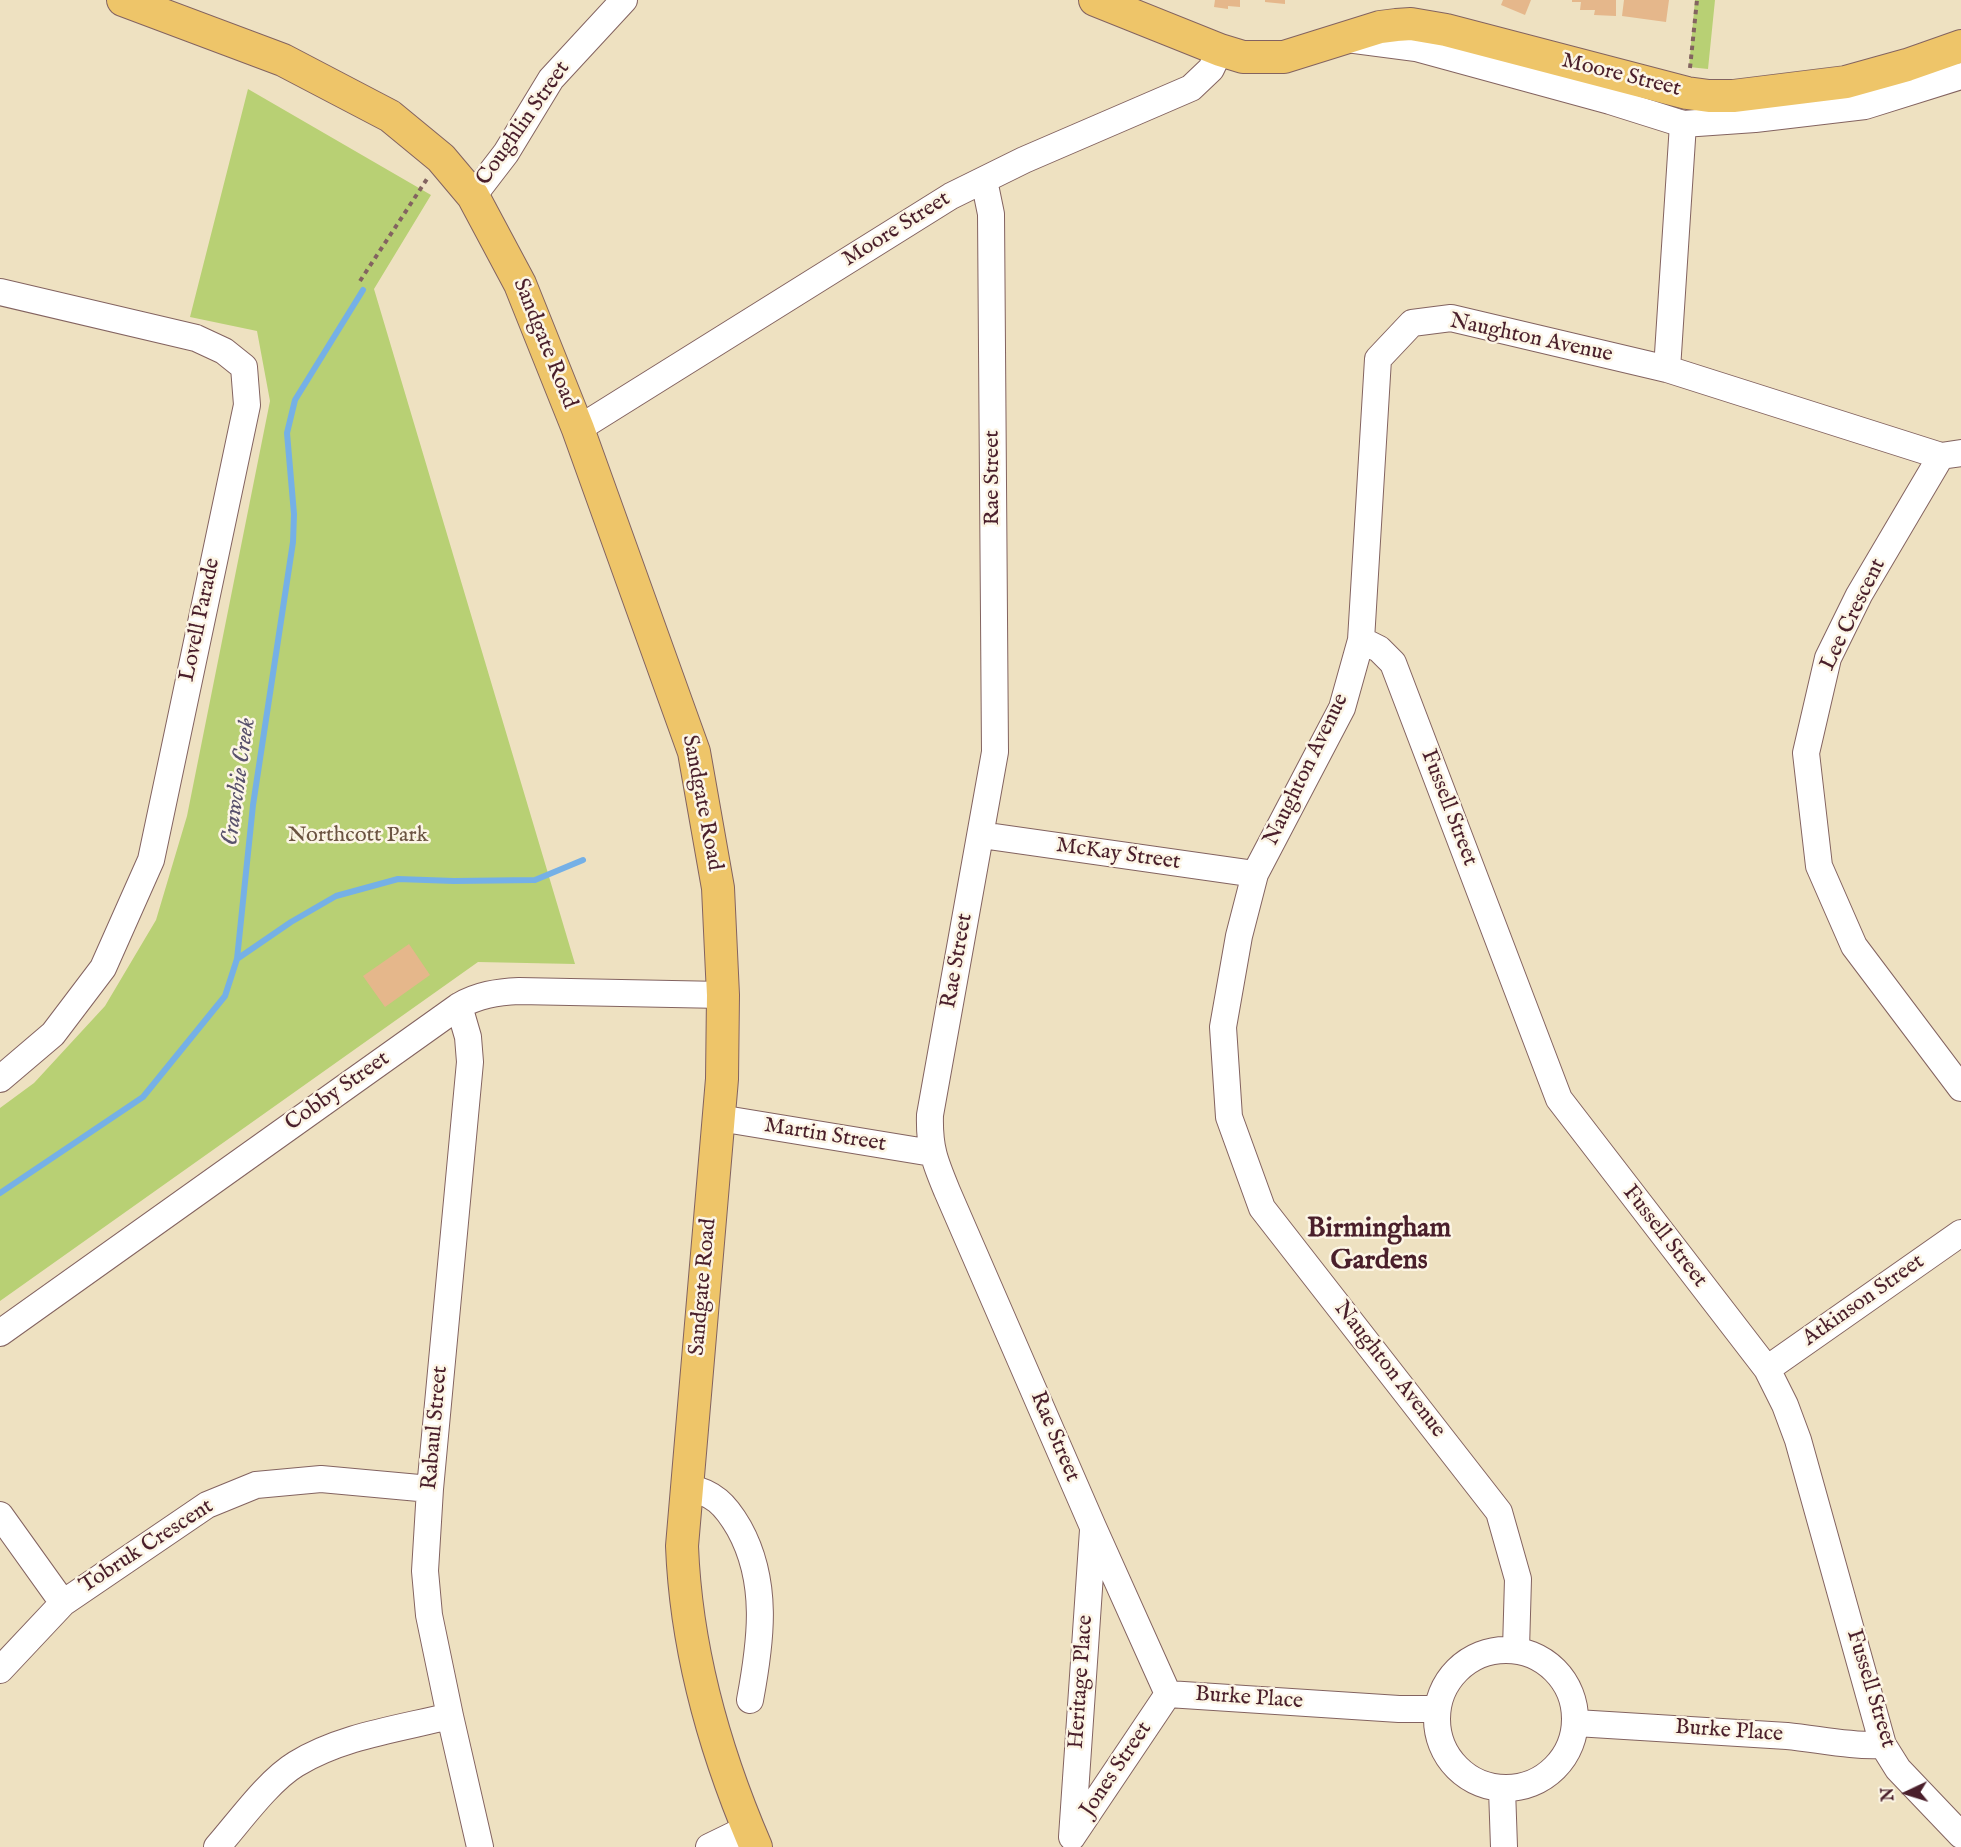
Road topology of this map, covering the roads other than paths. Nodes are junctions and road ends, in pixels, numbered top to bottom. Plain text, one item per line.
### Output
1 (123, 0) edge
2 (624, 0) edge
3 (1095, 0) edge
4 (1347, 39) junction
5 (1961, 46) edge
6 (1220, 50) junction
7 (1961, 76) edge
8 (1683, 124) junction
9 (984, 180) junction
10 (473, 196) junction
11 (0, 292) edge
12 (1667, 369) junction
13 (578, 429) junction
14 (1951, 455) edge
15 (1361, 640) junction
16 (981, 835) junction
17 (1255, 874) junction
18 (723, 995) junction
19 (459, 1006) junction
20 (0, 1079) edge
21 (1961, 1088) edge
22 (719, 1118) junction
23 (932, 1153) junction
24 (1961, 1233) edge
25 (0, 1333) edge
26 (1767, 1369) junction
27 (687, 1487) junction
28 (430, 1490) junction
29 (0, 1515) edge
30 (1093, 1527) junction
31 (63, 1603) junction
32 (1516, 1649) junction
33 (0, 1670) edge
34 (1168, 1694) junction
35 (750, 1700) dead end
36 (1437, 1709) junction
37 (450, 1716) junction
38 (1576, 1723) junction
39 (1883, 1745) junction
40 (1502, 1789) junction
41 (1961, 1835) edge
42 (752, 1838) edge
43 (1068, 1842) edge
44 (217, 1847) edge
45 (480, 1847) edge
46 (709, 1847) edge
47 (1504, 1847) edge

1 - 10 main road, Sandgate Road
2 - 10 street, Coughlin Street
3 - 6 main road, Moore Street
4 - 5 main road, Moore Street
4 - 6 main road, Moore Street
4 - 8 street
6 - 9 street, Moore Street
7 - 8 street
8 - 12 street
9 - 13 street, Moore Street
9 - 16 street, Rae Street
10 - 13 main road, Sandgate Road
11 - 20 street, Lovell Parade
12 - 14 street, Naughton Avenue
12 - 15 street, Naughton Avenue
13 - 18 main road, Sandgate Road
14 - 21 street, Lee Crescent
15 - 17 street, Naughton Avenue
15 - 26 street, Fussell Street
16 - 17 street, McKay Street
16 - 23 street, Rae Street
17 - 32 street, Naughton Avenue
18 - 19 street, Cobby Street
18 - 22 main road, Sandgate Road
19 - 25 street, Cobby Street
19 - 28 street, Rabaul Street
22 - 23 street, Martin Street
22 - 27 main road, Sandgate Road
23 - 30 street, Rae Street
24 - 26 street, Atkinson Street
26 - 39 street, Fussell Street
27 - 35 street
27 - 42 main road, Sandgate Road
28 - 31 street, Tobruk Crescent
28 - 37 street, Rabaul Street
29 - 31 street
30 - 34 street, Rae Street
30 - 43 street, Heritage Place
31 - 33 street, Tobruk Crescent
32 - 36 street
32 - 38 street
34 - 36 street, Burke Place
34 - 43 street, Jones Street
36 - 40 street
37 - 44 street
37 - 45 street, Rabaul Street
38 - 39 street, Burke Place
38 - 40 street
39 - 41 street, Fussell Street
40 - 47 street
42 - 46 street

